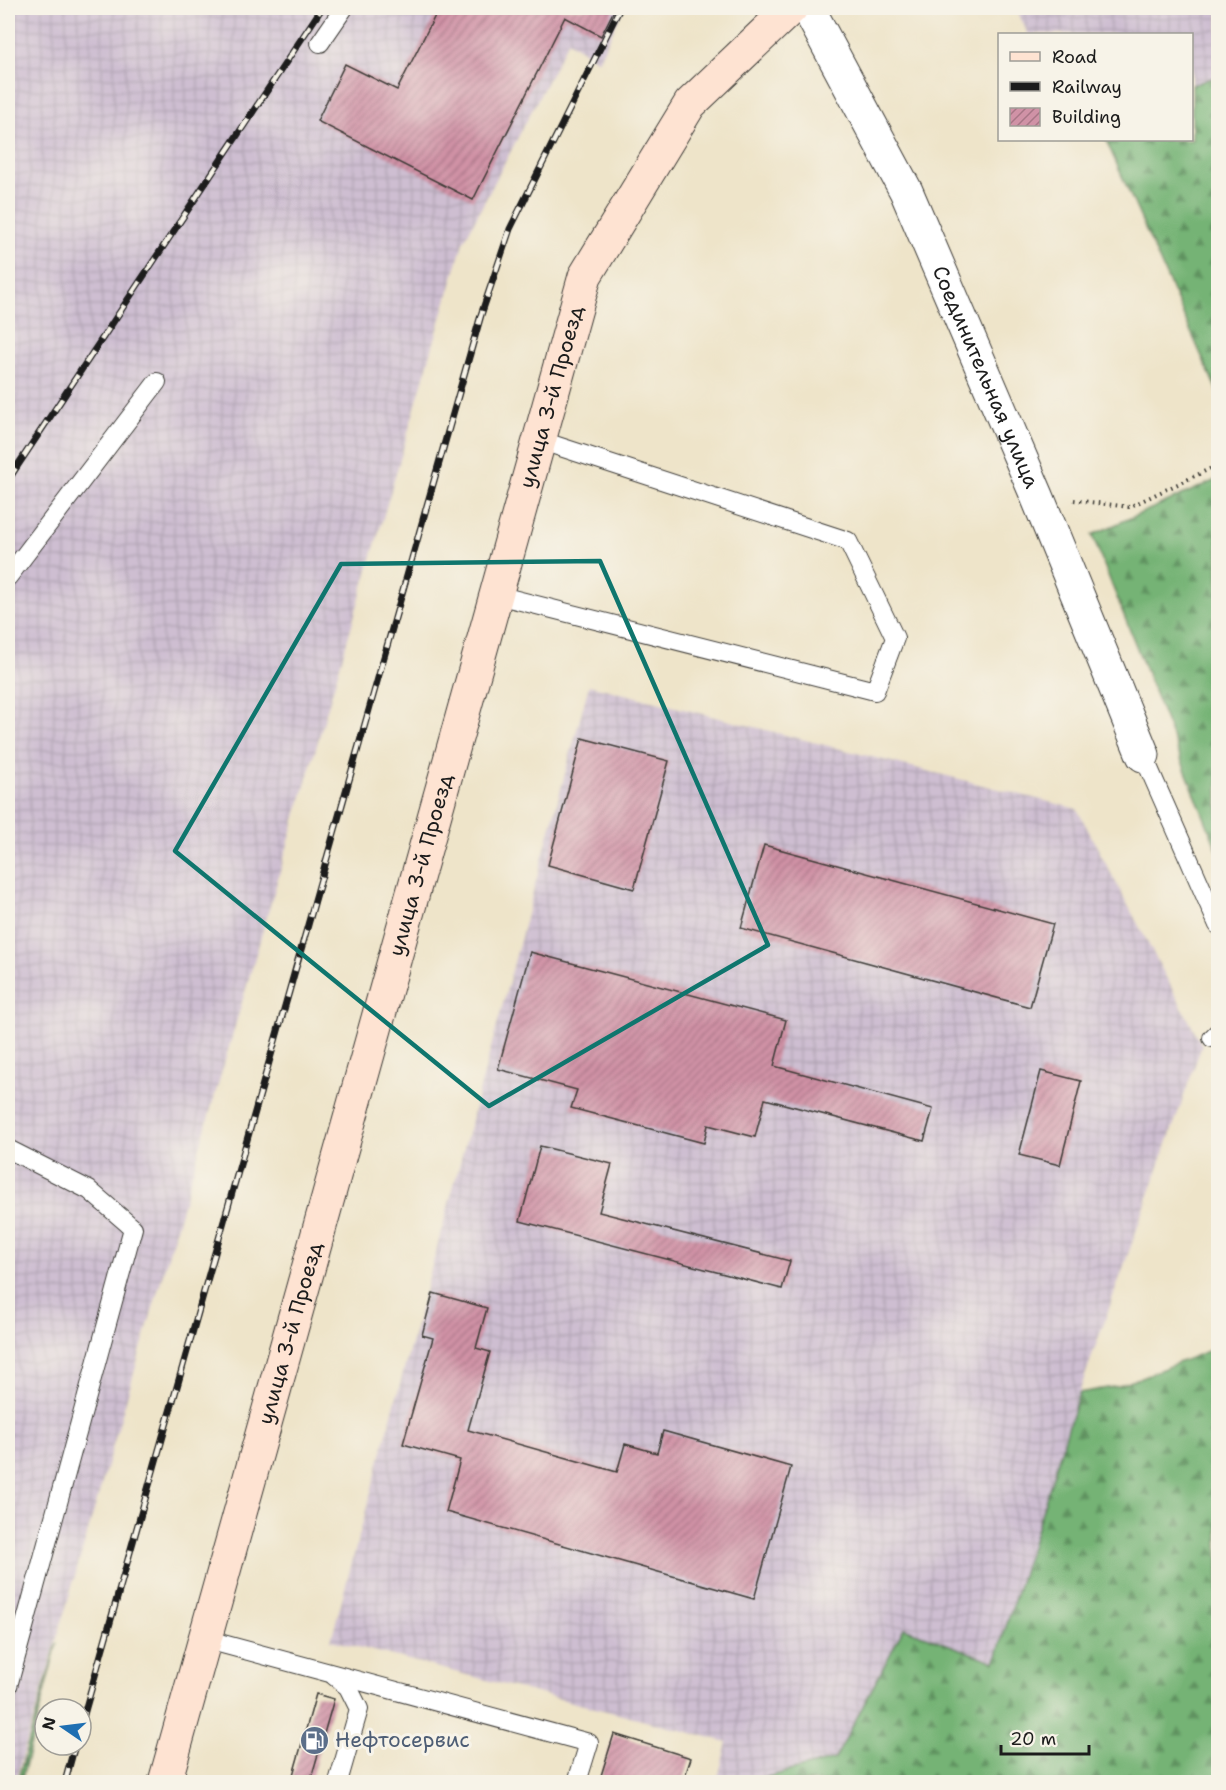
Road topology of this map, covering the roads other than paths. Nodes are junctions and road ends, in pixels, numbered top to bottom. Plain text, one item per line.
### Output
1 (344, 8) edge
2 (791, 8) edge
3 (808, 8) edge
4 (320, 43) dead end
5 (157, 382) dead end
6 (539, 440) junction
7 (8, 577) edge
8 (497, 595) junction
9 (1143, 755) joint
10 (1218, 925) edge
11 (8, 1149) edge
12 (204, 1639) junction
13 (332, 1674) junction
14 (8, 1686) edge
15 (165, 1782) edge
16 (338, 1782) edge
17 (577, 1782) edge

1 - 4 lane
2 - 6 street, улица 3-й Проезд
3 - 9 street, Соединительная улица
5 - 7 lane
6 - 8 street, улица 3-й Проезд
6 - 8 lane
8 - 12 street, улица 3-й Проезд
9 - 10 lane
11 - 14 lane
12 - 13 lane
12 - 15 street, улица 3-й Проезд
13 - 16 lane
13 - 17 lane

